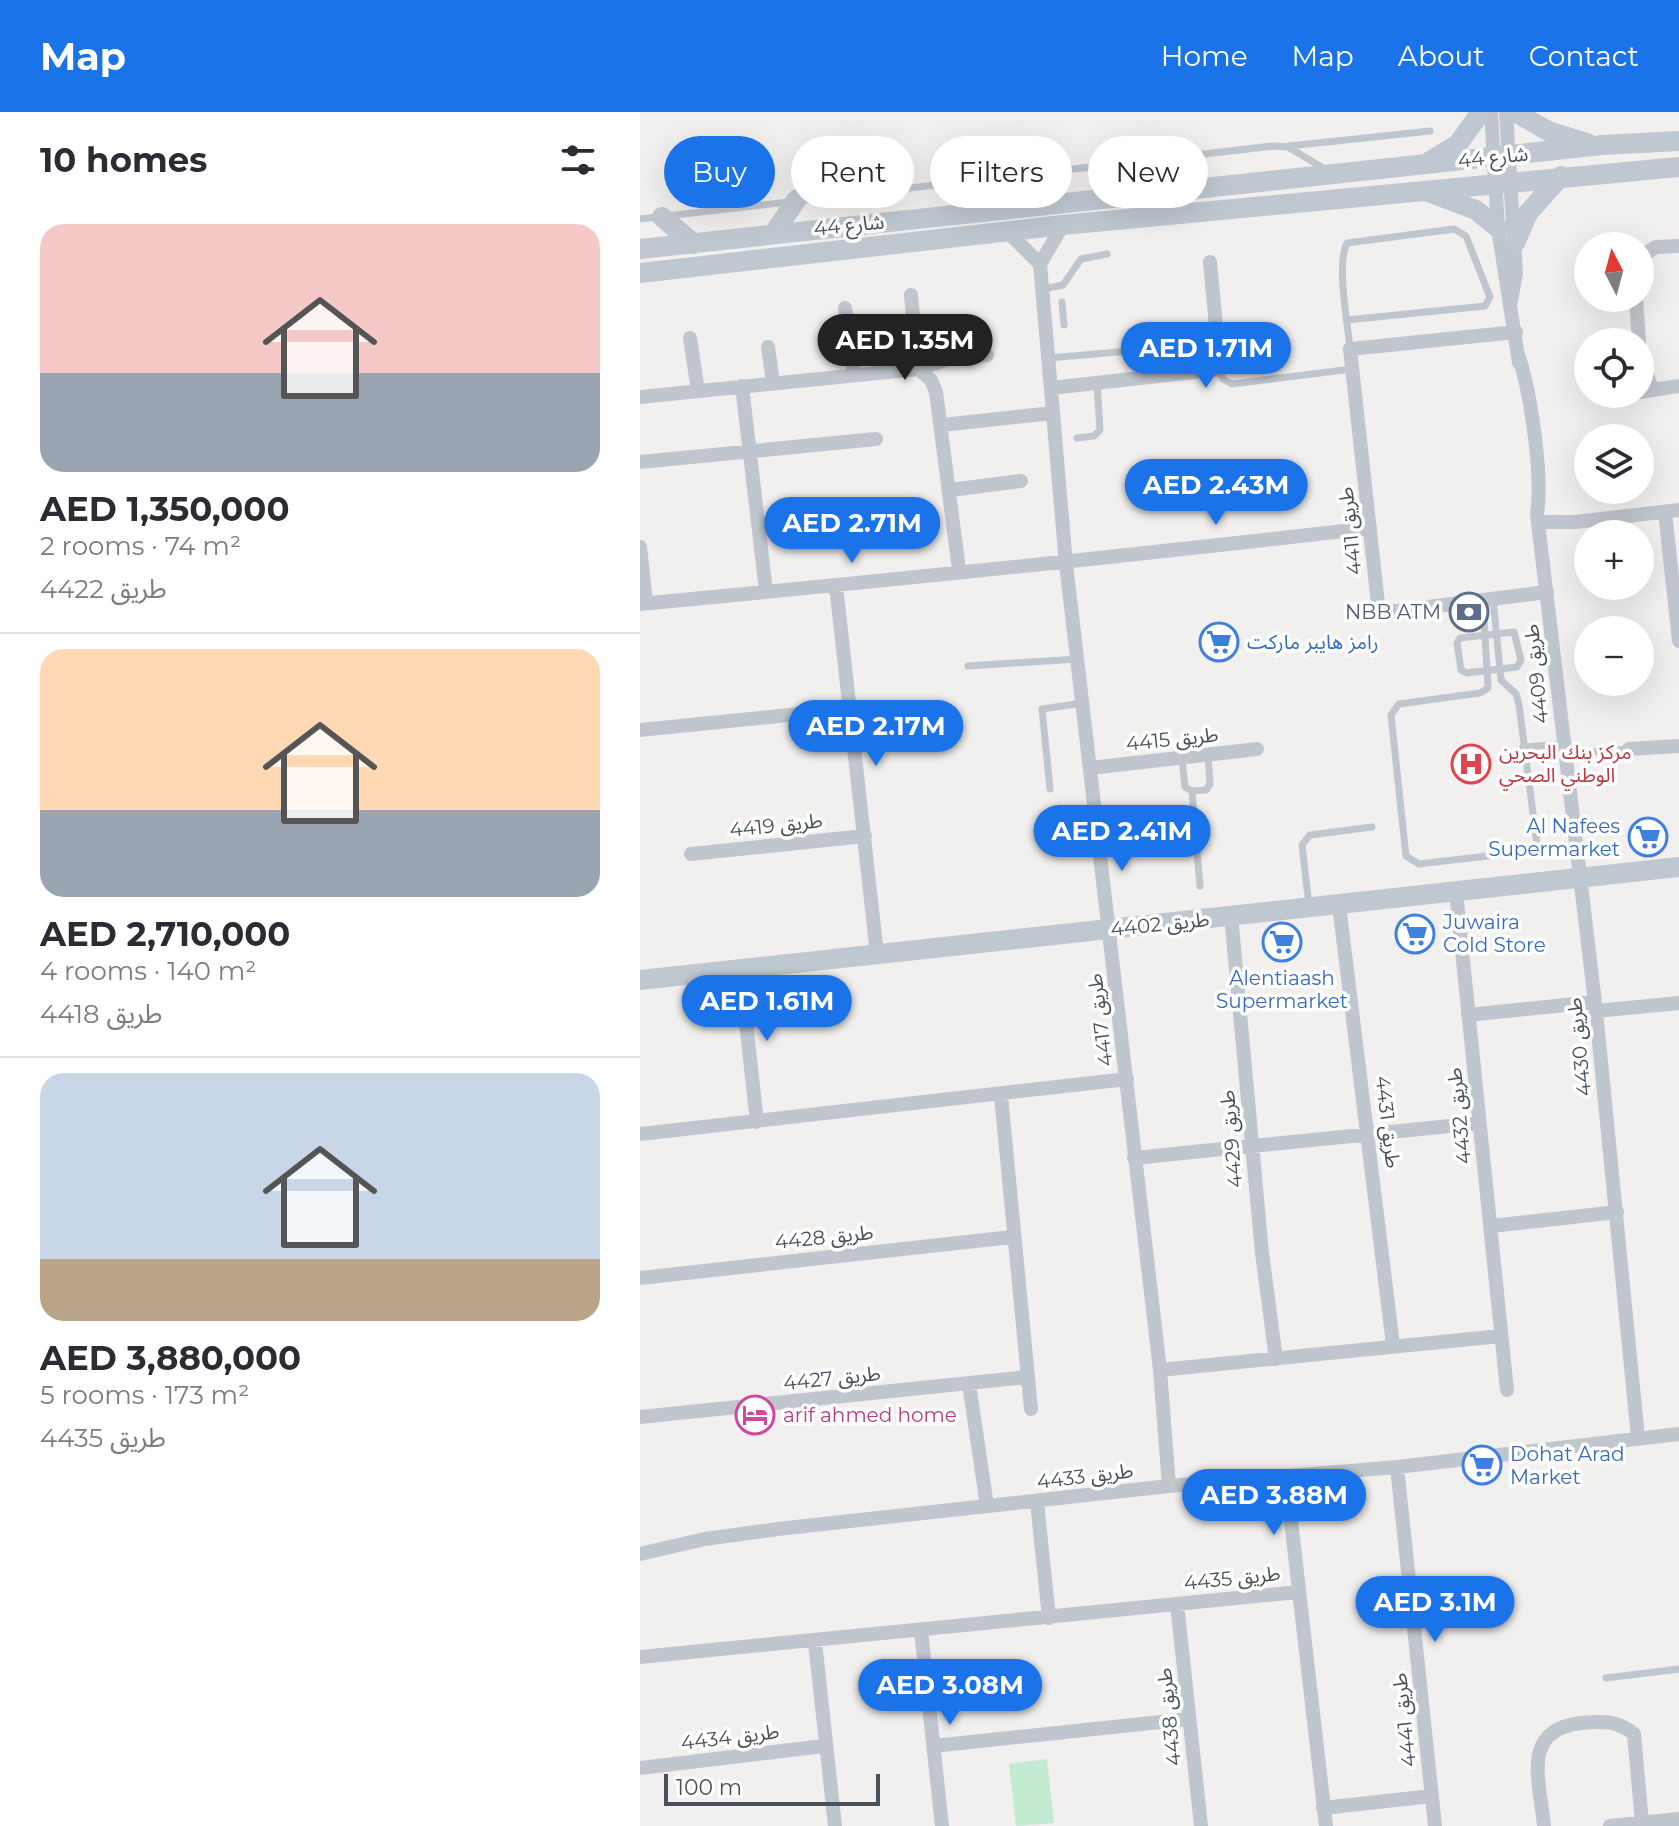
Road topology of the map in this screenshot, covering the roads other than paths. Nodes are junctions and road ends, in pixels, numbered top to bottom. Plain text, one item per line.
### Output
1 (1481, 112) edge
2 (1491, 112) edge
3 (1506, 112) edge
4 (1515, 112) edge
5 (1430, 131) dead end
6 (1679, 141) edge
7 (1602, 145) junction
8 (1288, 147) junction
9 (1502, 157) junction
10 (1421, 165) junction
11 (1679, 167) edge
12 (1333, 176) junction
13 (1561, 176) junction
14 (1504, 182) junction
15 (914, 187) edge
16 (1420, 190) junction
17 (791, 200) edge
18 (791, 208) edge
19 (662, 217) junction
20 (640, 219) edge
21 (1063, 225) junction
22 (1498, 228) junction
23 (1008, 232) junction
24 (774, 233) junction
25 (1515, 243) junction
26 (694, 244) junction
27 (1679, 246) edge
28 (1654, 248) edge
29 (640, 249) edge
30 (1107, 254) dead end
31 (1210, 262) dead end
32 (1040, 264) junction
33 (641, 274) edge
34 (1043, 289) junction
35 (911, 295) dead end
36 (1511, 301) junction
37 (1062, 302) dead end
38 (845, 308) dead end
39 (1063, 313) junction
40 (1045, 315) junction
41 (1347, 320) junction
42 (1064, 325) dead end
43 (1516, 332) junction
44 (690, 338) dead end
45 (768, 347) dead end
46 (1152, 349) dead end
47 (1350, 349) junction
48 (987, 355) dead end
49 (1049, 358) junction
50 (1353, 368) junction
51 (918, 369) junction
52 (1220, 369) junction
53 (854, 374) junction
54 (773, 382) junction
55 (1097, 384) junction
56 (742, 386) junction
57 (1679, 386) edge
58 (1051, 388) junction
59 (1654, 389) edge
60 (698, 391) junction
61 (640, 397) edge
62 (1053, 413) junction
63 (942, 425) junction
64 (1077, 438) dead end
65 (876, 439) dead end
66 (750, 451) junction
67 (640, 462) edge
68 (1021, 481) dead end
69 (950, 490) junction
70 (1672, 511) edge
71 (1538, 522) junction
72 (1370, 528) junction
73 (640, 547) edge
74 (1066, 564) junction
75 (959, 570) junction
76 (836, 586) junction
77 (766, 591) junction
78 (1547, 592) junction
79 (1488, 600) junction
80 (643, 603) edge
81 (1678, 621) edge
82 (1496, 633) junction
83 (1486, 634) junction
84 (1679, 641) edge
85 (1078, 659) junction
86 (968, 666) dead end
87 (1500, 670) junction
88 (1489, 671) junction
89 (1083, 703) junction
90 (849, 709) junction
91 (640, 730) edge
92 (1679, 746) edge
93 (1523, 747) junction
94 (1257, 749) dead end
95 (1564, 749) junction
96 (1629, 749) joint
97 (1208, 756) junction
98 (1182, 759) junction
99 (1090, 768) junction
100 (1050, 789) dead end
101 (1192, 791) junction
102 (1372, 827) dead end
103 (865, 836) junction
104 (691, 854) dead end
105 (1679, 867) edge
106 (1578, 878) junction
107 (1200, 886) dead end
108 (1456, 892) junction
109 (1339, 905) junction
110 (1309, 908) junction
111 (1231, 915) junction
112 (1109, 930) junction
113 (877, 954) junction
114 (740, 969) junction
115 (640, 980) edge
116 (1679, 1003) edge
117 (1595, 1007) junction
118 (1468, 1015) junction
119 (1127, 1079) junction
120 (1001, 1096) junction
121 (757, 1122) junction
122 (1479, 1123) junction
123 (640, 1134) edge
124 (1370, 1134) junction
125 (1252, 1146) junction
126 (1134, 1158) junction
127 (1617, 1212) junction
128 (1491, 1226) junction
129 (1012, 1237) junction
130 (640, 1278) edge
131 (1501, 1336) junction
132 (1393, 1345) junction
133 (1276, 1359) junction
134 (1160, 1370) junction
135 (1027, 1377) junction
136 (969, 1384) junction
137 (1507, 1390) dead end
138 (1031, 1409) dead end
139 (640, 1417) edge
140 (1679, 1434) edge
141 (1638, 1438) junction
142 (1397, 1467) junction
143 (1286, 1477) junction
144 (1169, 1486) junction
145 (1037, 1502) junction
146 (987, 1506) junction
147 (640, 1554) edge
148 (1298, 1592) junction
149 (1177, 1604) junction
150 (1049, 1618) junction
151 (921, 1631) junction
152 (815, 1642) junction
153 (640, 1657) edge
154 (1679, 1669) edge
155 (1606, 1678) dead end
156 (1189, 1719) junction
157 (824, 1746) junction
158 (933, 1746) junction
159 (640, 1768) edge
160 (1432, 1796) junction
161 (1323, 1808) junction
162 (1679, 1819) edge
163 (1642, 1823) junction
164 (835, 1826) edge
165 (942, 1826) edge
166 (1201, 1826) edge
167 (1326, 1826) edge
168 (1435, 1826) edge
169 (1544, 1826) edge
170 (1610, 1826) edge

1 - 10 main road
2 - 9 street
3 - 9 street
4 - 7 main road
5 - 8 lane
6 - 7 main road, شارع 44
7 - 9 main road, شارع 44
8 - 12 lane
8 - 15 lane
9 - 10 main road, شارع 44
9 - 14 street, طريق 4409
10 - 12 main road, شارع 44
11 - 13 main road, شارع 44
12 - 24 main road, شارع 44
13 - 14 main road, شارع 44
13 - 25 main road
14 - 16 main road, شارع 44
14 - 22 street, طريق 4409
14 - 25 street, طريق 4409
16 - 21 main road, شارع 44
16 - 22 main road
17 - 19 lane
18 - 24 main road
19 - 20 lane
19 - 26 main road
21 - 23 main road, شارع 44
21 - 32 street
22 - 36 street, طريق 4409
23 - 32 street
23 - 33 main road, شارع 44
24 - 26 main road, شارع 44
25 - 36 street, طريق 4409
26 - 29 main road, شارع 44
27 - 28 street
30 - 34 lane
31 - 52 street
32 - 34 street, طريق 4417
34 - 40 street, طريق 4417
35 - 51 street
36 - 43 street, طريق 4409
37 - 39 lane
38 - 53 street
39 - 40 lane
39 - 42 lane
40 - 49 street, طريق 4417
41 - 41 lane, طريق 4411
41 - 47 lane, طريق 4411
43 - 47 street
43 - 71 street, طريق 4409
44 - 60 street
45 - 54 street
46 - 49 lane
47 - 50 street, طريق 4411
48 - 51 street
49 - 58 street, طريق 4417
50 - 52 lane
50 - 72 street, طريق 4411
51 - 53 street
51 - 63 street
52 - 55 street
53 - 54 street
54 - 56 street
55 - 58 street
55 - 64 lane
56 - 60 street
56 - 66 street
57 - 59 street
58 - 62 street, طريق 4417
60 - 61 street
62 - 63 street
62 - 74 street, طريق 4417
63 - 69 street
65 - 66 street
66 - 67 street
66 - 77 street
68 - 69 street
69 - 75 street
70 - 71 street
70 - 81 street
71 - 78 street, طريق 4409
72 - 74 street
72 - 79 street, طريق 4411
73 - 80 street
74 - 75 street
74 - 85 street, طريق 4417
75 - 76 street
76 - 77 street
76 - 90 street
77 - 80 street
78 - 79 street, طريق 4411
78 - 95 street, طريق 4409
79 - 82 lane
79 - 83 lane
81 - 84 street
82 - 83 lane
82 - 87 lane
82 - 87 lane
83 - 88 lane
83 - 88 lane
85 - 86 lane
85 - 89 street, طريق 4417
87 - 88 lane
87 - 93 lane
88 - 93 lane
89 - 99 street, طريق 4417
89 - 100 lane
90 - 91 street
90 - 103 street
92 - 96 street
93 - 95 lane
94 - 97 street, طريق 4415
95 - 96 lane
95 - 106 street, طريق 4409
97 - 98 street, طريق 4415
97 - 101 lane
98 - 99 street, طريق 4415
98 - 101 lane
99 - 112 street, طريق 4417
101 - 107 lane
102 - 110 lane
103 - 104 street, طريق 4419
103 - 113 street
105 - 106 main road, طريق 4402
106 - 108 main road, طريق 4402
106 - 117 street, طريق 4430
108 - 109 main road, طريق 4402
108 - 118 street, طريق 4432
109 - 110 main road, طريق 4402
109 - 124 street, طريق 4431
110 - 111 main road, طريق 4402
111 - 112 main road, طريق 4402
111 - 125 street, طريق 4429
112 - 113 main road, طريق 4402
112 - 119 street, طريق 4417
113 - 114 main road, طريق 4402
114 - 115 main road, طريق 4402
114 - 121 street
116 - 117 street
117 - 118 street
117 - 127 street, طريق 4430
118 - 122 street, طريق 4432
119 - 120 street
119 - 126 street, طريق 4417
120 - 121 street
120 - 129 street
121 - 123 street
122 - 124 street
122 - 128 street, طريق 4432
124 - 125 street
124 - 132 street, طريق 4431
125 - 126 street
125 - 133 street, طريق 4429
126 - 134 street, طريق 4417
127 - 128 street
127 - 141 street, طريق 4430
128 - 131 street, طريق 4432
129 - 130 street, طريق 4428
129 - 135 street
131 - 132 street
131 - 137 street, طريق 4432
132 - 133 street
133 - 134 street
134 - 144 street, طريق 4417
135 - 136 street, طريق 4427
135 - 138 street
136 - 139 street, طريق 4427
136 - 146 street
140 - 141 street, طريق 4433
141 - 142 street, طريق 4433
142 - 143 street, طريق 4433
142 - 160 street, طريق 4441
143 - 144 street, طريق 4433
143 - 148 street
144 - 145 street, طريق 4433
145 - 146 street, طريق 4433
145 - 150 street
146 - 147 street, طريق 4433
148 - 149 street, طريق 4435
148 - 161 street, طريق 4435
149 - 150 street, طريق 4435
149 - 156 street, طريق 4438
150 - 151 street, طريق 4435
151 - 152 street, طريق 4435
151 - 158 street
152 - 153 street, طريق 4435
152 - 157 street
154 - 155 lane
156 - 158 street
156 - 166 street, طريق 4438
157 - 159 street, طريق 4434
157 - 164 street
158 - 165 street
160 - 161 street
160 - 168 street, طريق 4441
161 - 167 street, طريق 4435
162 - 163 street
163 - 169 street
163 - 170 street

